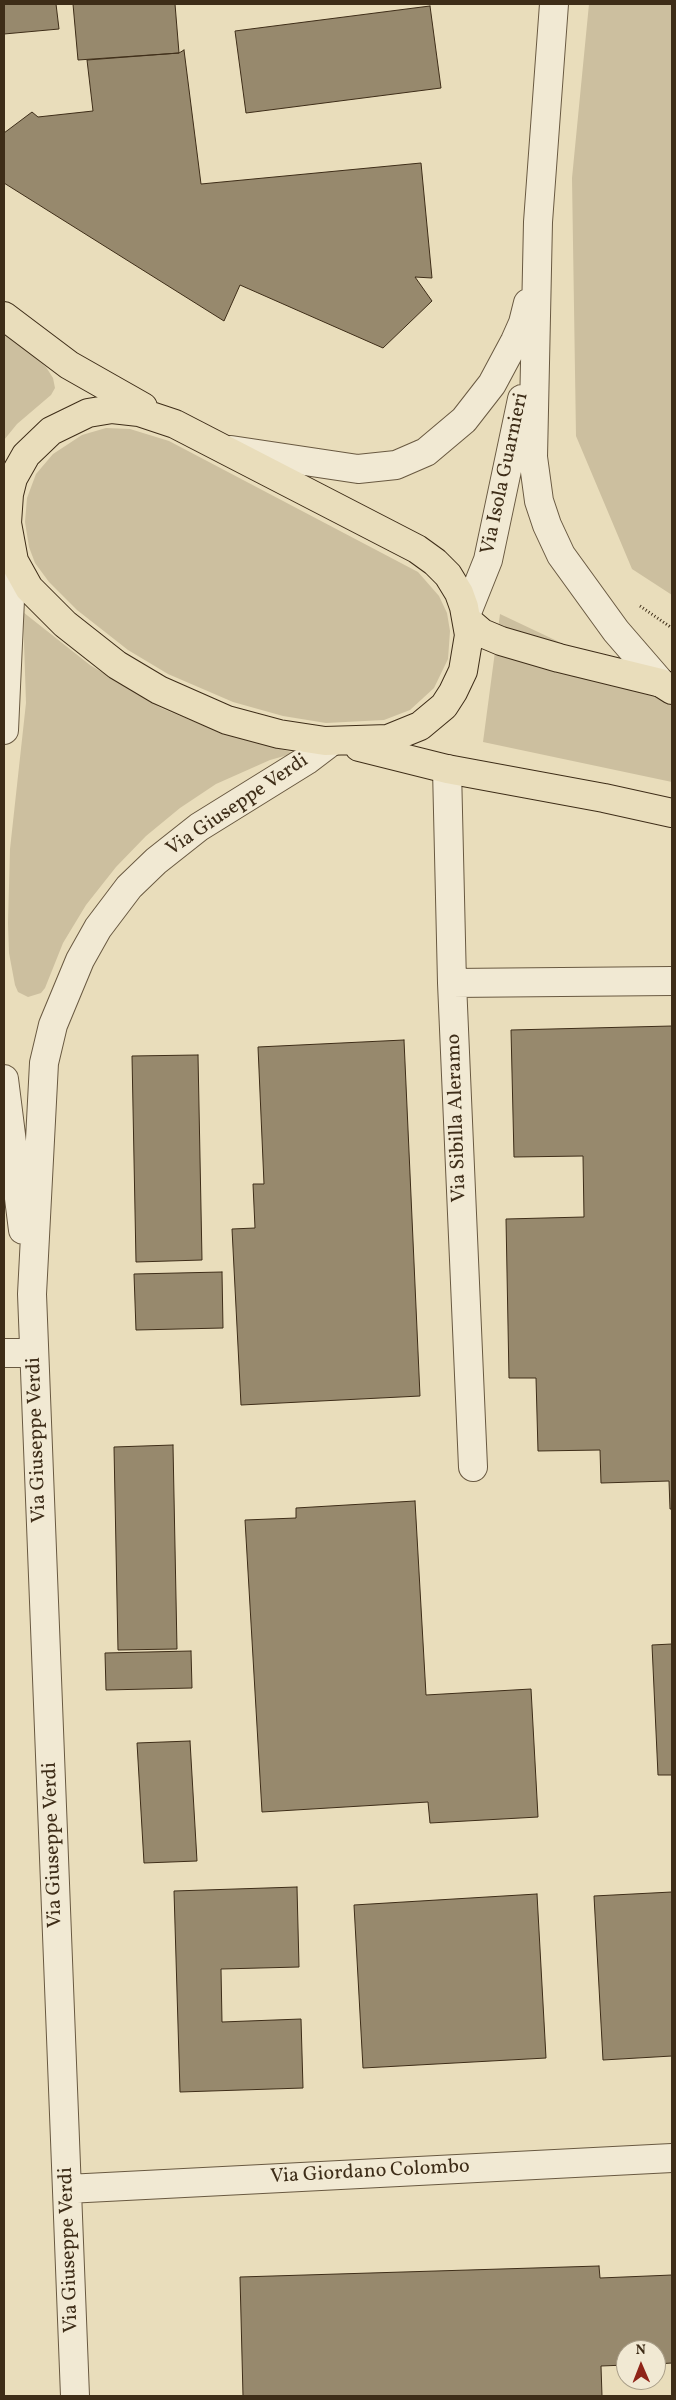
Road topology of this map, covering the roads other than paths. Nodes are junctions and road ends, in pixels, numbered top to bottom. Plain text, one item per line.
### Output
1 (554, 4) edge
2 (538, 222) junction
3 (4, 316) edge
4 (536, 331) junction
5 (175, 424) junction
6 (227, 450) junction
7 (9, 549) edge
8 (467, 618) junction
9 (666, 686) edge
10 (4, 730) edge
11 (335, 741) junction
12 (447, 770) junction
13 (672, 813) edge
14 (672, 981) edge
15 (452, 983) junction
16 (4, 1079) edge
17 (32, 1294) junction
18 (4, 1353) edge
19 (34, 1353) junction
20 (473, 1467) dead end
21 (672, 2158) edge
22 (67, 2189) junction
23 (75, 2396) edge

1 - 2 street, Via Isola Guarnieri
2 - 4 street, Via Isola Guarnieri
2 - 6 street, Via Isola Guarnieri
3 - 5 main road
4 - 8 street, Via Isola Guarnieri
4 - 9 street, Via Isola Guarnieri
5 - 6 main road
5 - 7 main road
6 - 8 main road
7 - 10 street
7 - 11 main road
8 - 9 main road
8 - 11 main road
11 - 12 main road
11 - 17 street, Via Giuseppe Verdi
12 - 13 main road
12 - 15 street, Via Sibilla Aleramo
14 - 15 street
15 - 20 street, Via Sibilla Aleramo
16 - 17 street, Via Giuseppe Verdi
17 - 19 street, Via Giuseppe Verdi
18 - 19 street
19 - 22 street, Via Giuseppe Verdi
21 - 22 street, Via Giordano Colombo
22 - 23 street, Via Giuseppe Verdi

